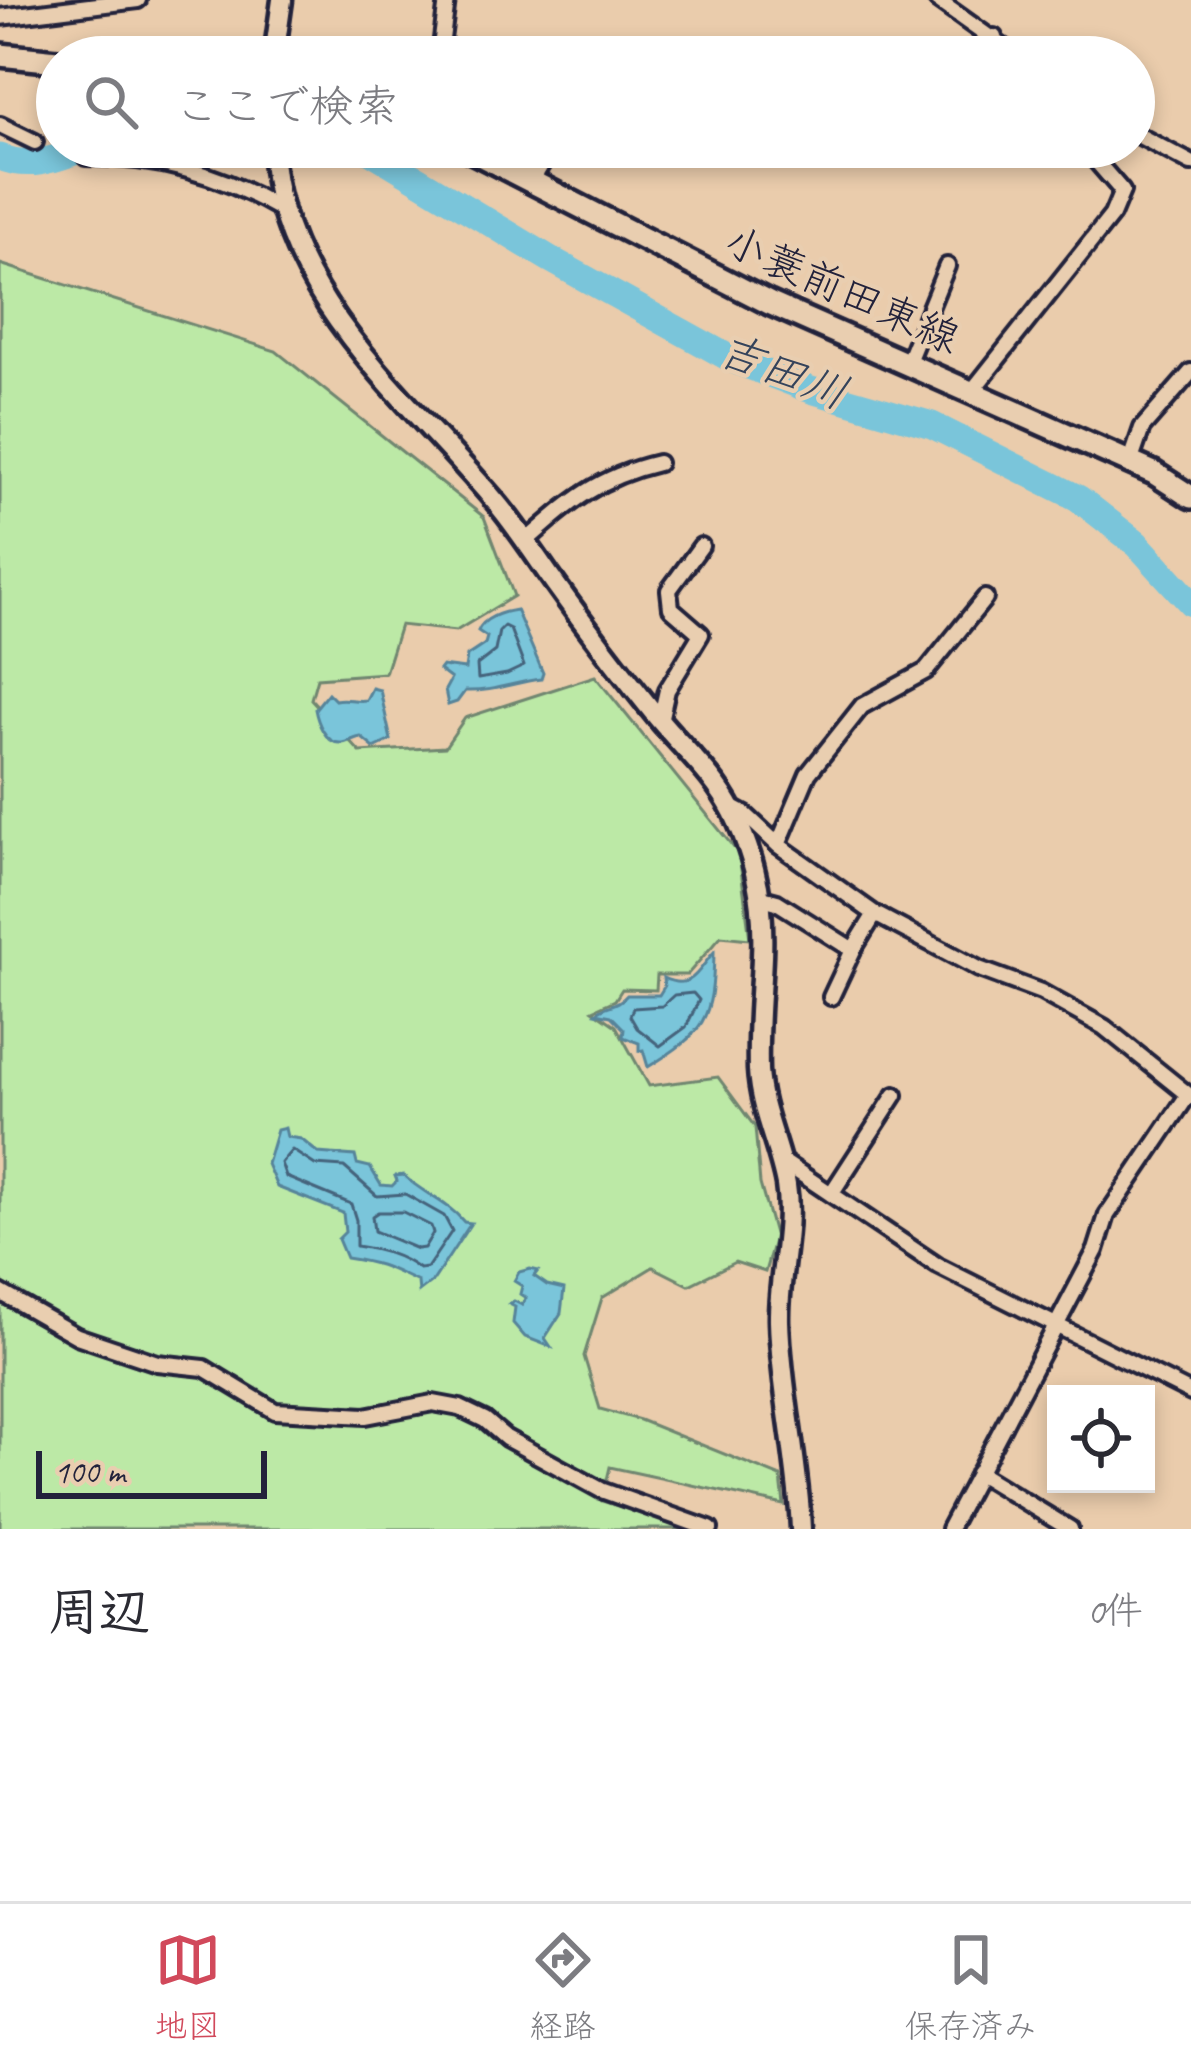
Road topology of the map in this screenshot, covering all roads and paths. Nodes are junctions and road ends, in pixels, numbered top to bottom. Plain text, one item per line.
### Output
1 (138, 0) edge
2 (281, 0) edge
3 (447, 0) edge
4 (938, 0) edge
5 (0, 17) edge
6 (277, 36) edge
7 (442, 36) edge
8 (991, 36) edge
9 (0, 56) edge
10 (36, 60) edge
11 (0, 125) edge
12 (35, 142) dead end
13 (1155, 144) edge
14 (1191, 164) edge
15 (185, 168) edge
16 (274, 168) edge
17 (507, 168) edge
18 (539, 168) edge
19 (1102, 168) edge
20 (532, 180) junction
21 (280, 208) junction
22 (947, 266) dead end
23 (907, 364) junction
24 (1191, 372) edge
25 (972, 391) junction
26 (658, 463) dead end
27 (1130, 463) junction
28 (1191, 497) edge
29 (526, 542) junction
30 (701, 547) dead end
31 (985, 598) dead end
32 (660, 721) junction
33 (731, 807) junction
34 (778, 845) junction
35 (762, 898) junction
36 (875, 914) junction
37 (853, 950) junction
38 (831, 997) dead end
39 (1191, 1075) edge
40 (1187, 1094) edge
41 (896, 1095) dead end
42 (779, 1159) junction
43 (831, 1194) junction
44 (0, 1292) edge
45 (1053, 1327) junction
46 (1191, 1393) edge
47 (978, 1473) junction
48 (710, 1529) edge
49 (801, 1529) edge
50 (950, 1529) edge
51 (1070, 1529) edge

1 - 5 street
2 - 6 street
3 - 7 street
4 - 8 street
9 - 10 main road
11 - 12 street
13 - 14 street
15 - 21 street
16 - 21 street
17 - 20 main road, 小蓑前田東線
18 - 20 street
19 - 25 street
20 - 23 main road, 小蓑前田東線
21 - 29 street
22 - 23 street
23 - 25 main road, 小蓑前田東線
24 - 27 street
25 - 27 main road, 小蓑前田東線
26 - 29 street
27 - 28 main road, 小蓑前田東線
29 - 32 street
30 - 32 street
31 - 34 street
32 - 33 street
33 - 34 street
33 - 35 street
34 - 36 street
35 - 37 street
35 - 42 street
36 - 37 street
36 - 40 street
37 - 38 street
39 - 40 street
40 - 45 street
41 - 43 street
42 - 43 street
42 - 49 street
43 - 45 street
44 - 48 street
45 - 46 street
45 - 47 street
47 - 50 street
47 - 51 street

